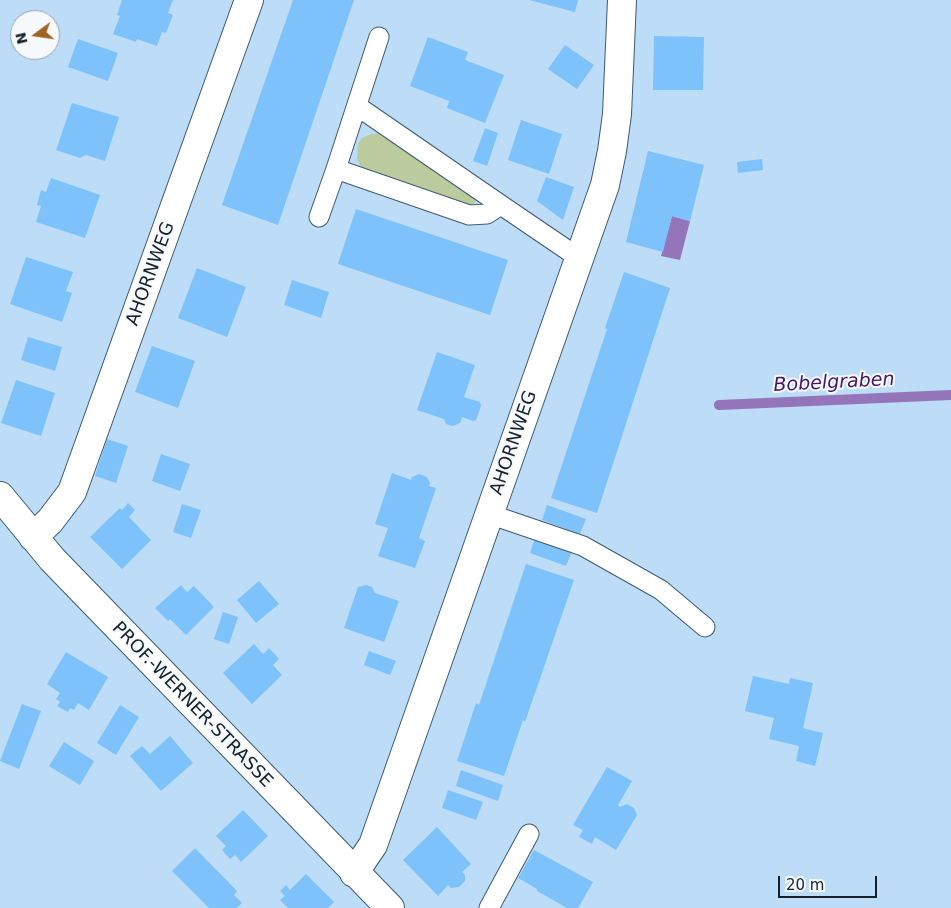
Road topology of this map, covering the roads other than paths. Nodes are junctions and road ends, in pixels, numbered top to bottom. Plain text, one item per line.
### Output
1 (249, 0) edge
2 (622, 0) edge
3 (379, 37) dead end
4 (357, 106) junction
5 (336, 169) junction
6 (501, 205) junction
7 (319, 217) dead end
8 (578, 258) junction
9 (0, 496) edge
10 (490, 514) junction
11 (33, 537) junction
12 (705, 627) dead end
13 (529, 834) dead end
14 (354, 872) junction
15 (390, 908) edge
16 (489, 908) edge

1 - 11 street, AHORNWEG
2 - 8 street, AHORNWEG
3 - 4 lane
4 - 5 lane
4 - 6 lane
5 - 6 lane
5 - 7 lane
6 - 8 lane
8 - 10 street, AHORNWEG
9 - 11 street, PROF.-WERNER-STRASSE
10 - 12 lane
10 - 14 street, AHORNWEG
11 - 14 street, PROF.-WERNER-STRASSE
13 - 16 lane
14 - 15 street, PROF.-WERNER-STRASSE

